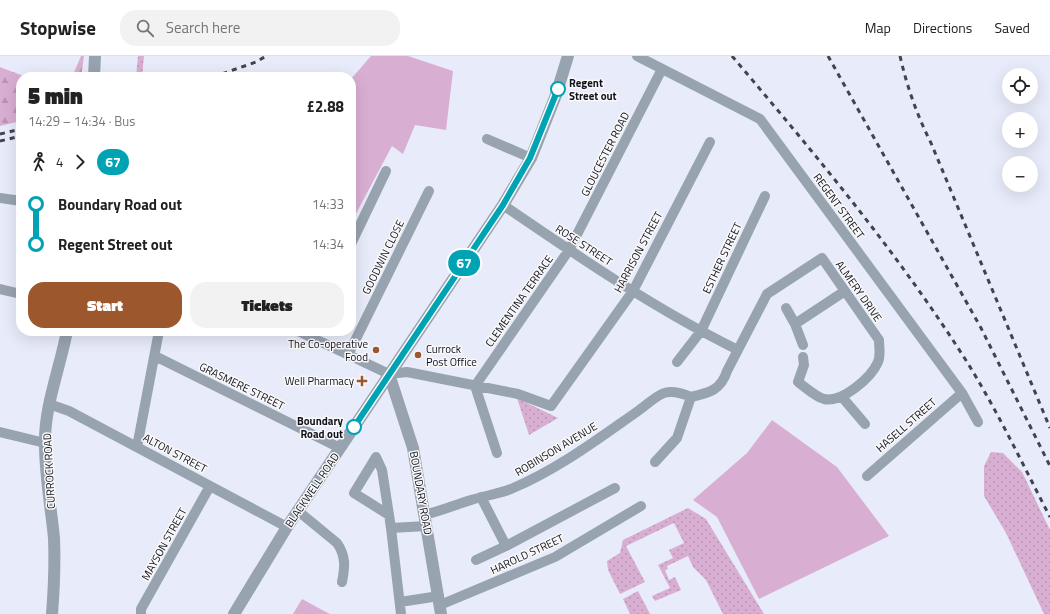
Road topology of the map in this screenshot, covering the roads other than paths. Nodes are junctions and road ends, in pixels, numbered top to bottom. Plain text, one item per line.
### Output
1 (95, 56) edge
2 (568, 56) edge
3 (636, 56) edge
4 (662, 68) junction
5 (94, 72) edge
6 (487, 139) dead end
7 (710, 142) dead end
8 (530, 158) junction
9 (386, 172) dead end
10 (429, 191) dead end
11 (765, 196) dead end
12 (0, 198) edge
13 (16, 200) edge
14 (503, 205) junction
15 (356, 234) edge
16 (569, 250) junction
17 (0, 289) edge
18 (633, 291) junction
19 (845, 291) junction
20 (16, 293) edge
21 (786, 308) dead end
22 (795, 324) junction
23 (701, 332) junction
24 (66, 336) edge
25 (158, 336) edge
26 (313, 336) edge
27 (803, 345) dead end
28 (738, 350) junction
29 (348, 355) junction
30 (155, 356) junction
31 (803, 357) dead end
32 (677, 362) dead end
33 (389, 374) junction
34 (475, 386) junction
35 (962, 393) junction
36 (691, 397) junction
37 (842, 398) junction
38 (49, 404) junction
39 (978, 422) dead end
40 (865, 424) dead end
41 (0, 432) edge
42 (45, 443) junction
43 (137, 447) junction
44 (340, 448) junction
45 (497, 453) dead end
46 (655, 462) dead end
47 (867, 476) dead end
48 (210, 486) junction
49 (615, 488) dead end
50 (481, 497) junction
51 (641, 506) dead end
52 (298, 511) junction
53 (389, 515) junction
54 (426, 520) junction
55 (287, 527) junction
56 (391, 528) junction
57 (506, 546) junction
58 (476, 560) dead end
59 (342, 582) dead end
60 (400, 602) junction
61 (440, 605) edge
62 (52, 614) edge
63 (141, 614) edge
64 (234, 614) edge
65 (401, 614) edge

1 - 5 street
2 - 8 street, BLACKWELL ROAD
3 - 4 street, REGENT STREET
4 - 16 street, GLOUCESTER ROAD
4 - 35 street, REGENT STREET
6 - 8 street
7 - 18 street, HARRISON STREET
8 - 14 street, BLACKWELL ROAD
9 - 15 street
10 - 29 street, GOODWIN CLOSE
11 - 23 street, ESTHER STREET
12 - 13 street
14 - 16 street, ROSE STREET
14 - 33 street, BLACKWELL ROAD
16 - 18 street, ROSE STREET
16 - 34 street, CLEMENTINA TERRACE
17 - 20 street
18 - 23 street, ROSE STREET
18 - 34 street, HARRISON STREET
19 - 22 street
19 - 28 street, ALMERY DRIVE
19 - 37 street, ALMERY DRIVE
21 - 22 street
22 - 27 street
23 - 28 street, ROSE STREET
23 - 32 street, ESTHER STREET
24 - 38 street, CURROCK ROAD
25 - 30 street
26 - 29 street
28 - 36 street, ALMERY DRIVE
29 - 33 street
30 - 43 street
30 - 44 street, GRASMERE STREET
31 - 37 street
33 - 34 street
33 - 44 street, BLACKWELL ROAD
33 - 54 street, BOUNDARY ROAD
34 - 45 street
35 - 39 street, REGENT STREET
35 - 47 street, HASELL STREET
36 - 46 street
36 - 50 street, ROBINSON AVENUE
37 - 40 street
38 - 42 street, CURROCK ROAD
38 - 43 street, ALTON STREET
41 - 42 street
42 - 62 street, CURROCK ROAD
43 - 48 street, ALTON STREET
44 - 52 street, BLACKWELL ROAD
48 - 55 street, ALTON STREET
48 - 63 street, MAYSON STREET
49 - 57 street
50 - 54 street, ROBINSON AVENUE
50 - 57 street
51 - 61 street, HAROLD STREET
52 - 55 street, BLACKWELL ROAD
52 - 59 street
53 - 53 street
53 - 56 street
54 - 56 street, ROBINSON AVENUE
54 - 61 street, BOUNDARY ROAD
55 - 64 street, BLACKWELL ROAD
56 - 60 street
57 - 58 street
60 - 61 street, HAROLD STREET
60 - 65 street

